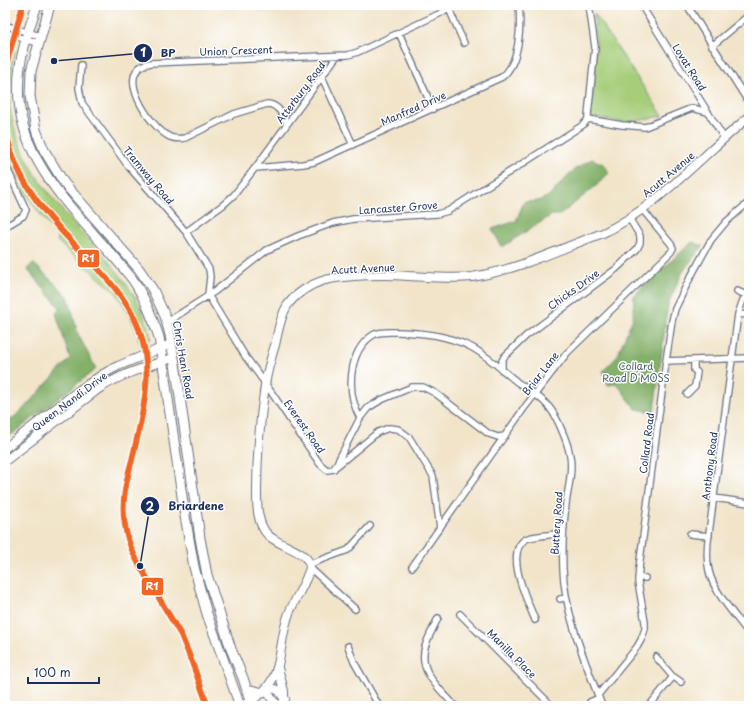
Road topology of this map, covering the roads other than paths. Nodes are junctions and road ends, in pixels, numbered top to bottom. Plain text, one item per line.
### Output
1 (37, 5) edge
2 (50, 5) edge
3 (458, 5) edge
4 (519, 5) edge
5 (589, 5) edge
6 (641, 5) edge
7 (687, 5) edge
8 (449, 9) junction
9 (749, 14) edge
10 (5, 25) edge
11 (5, 33) edge
12 (399, 33) junction
13 (20, 34) junction
14 (39, 40) junction
15 (464, 43) dead end
16 (712, 46) junction
17 (338, 56) junction
18 (81, 65) dead end
19 (322, 77) junction
20 (749, 103) edge
21 (433, 109) junction
22 (708, 112) junction
23 (749, 117) edge
24 (588, 119) junction
25 (287, 124) junction
26 (44, 137) junction
27 (724, 138) junction
28 (29, 145) junction
29 (353, 145) junction
30 (5, 164) edge
31 (255, 168) junction
32 (749, 202) edge
33 (642, 209) junction
34 (629, 218) junction
35 (5, 227) edge
36 (87, 227) junction
37 (101, 227) junction
38 (186, 232) junction
39 (737, 291) dead end
40 (748, 293) edge
41 (208, 295) junction
42 (738, 314) junction
43 (748, 315) dead end
44 (167, 322) junction
45 (170, 344) junction
46 (160, 348) junction
47 (173, 358) junction
48 (749, 358) edge
49 (732, 359) junction
50 (694, 360) junction
51 (666, 361) junction
52 (162, 362) junction
53 (502, 370) junction
54 (265, 384) junction
55 (687, 394) dead end
56 (535, 395) junction
57 (360, 418) junction
58 (505, 436) junction
59 (5, 448) edge
60 (5, 461) edge
61 (334, 469) junction
62 (714, 498) junction
63 (749, 503) edge
64 (370, 526) dead end
65 (440, 528) junction
66 (563, 533) junction
67 (690, 534) dead end
68 (709, 536) junction
69 (310, 566) junction
70 (412, 567) dead end
71 (638, 578) junction
72 (645, 578) dead end
73 (566, 597) junction
74 (560, 599) dead end
75 (355, 609) dead end
76 (460, 614) dead end
77 (438, 618) dead end
78 (535, 620) dead end
79 (749, 634) edge
80 (348, 646) dead end
81 (656, 657) dead end
82 (278, 668) junction
83 (673, 677) junction
84 (681, 682) dead end
85 (247, 689) junction
86 (266, 689) junction
87 (599, 696) junction
88 (590, 702) dead end
89 (252, 704) edge
90 (283, 704) edge
91 (240, 706) edge
92 (379, 706) edge
93 (455, 706) edge
94 (552, 706) edge
95 (602, 706) edge
96 (649, 706) edge

1 - 13 main road
2 - 14 main road, Chris Hani Road
3 - 8 street, Atterbury Road
4 - 21 street, Manfred Drive
5 - 24 street
6 - 22 street, Lovat Road
7 - 16 street
8 - 12 street, Atterbury Road
8 - 15 street
9 - 16 street
10 - 13 street
11 - 13 street
12 - 17 street, Atterbury Road
12 - 21 street
13 - 14 street
13 - 28 main road
14 - 26 main road, Chris Hani Road
16 - 20 street
17 - 19 street, Atterbury Road
17 - 25 street, Union Crescent
18 - 38 street, Tramway Road
19 - 25 street, Atterbury Road
19 - 29 street
21 - 29 street, Manfred Drive
22 - 24 street
22 - 27 street, Lovat Road
23 - 27 street, Acutt Avenue
24 - 41 street, Lancaster Grove
25 - 31 street, Atterbury Road
26 - 28 main road
26 - 37 main road, Chris Hani Road
27 - 33 street, Acutt Avenue
28 - 36 main road
29 - 31 street, Manfred Drive
30 - 35 street
31 - 38 street, Atterbury Road
32 - 51 street, Collard Road
33 - 34 street, Acutt Avenue
33 - 56 street, Briar Lane
34 - 53 street, Chicks Drive
34 - 54 street, Acutt Avenue
36 - 37 main road
36 - 46 main road
37 - 44 main road, Chris Hani Road
38 - 41 street, Tramway Road
39 - 40 street
40 - 42 street, Anthony Road
41 - 44 street, Lancaster Grove
41 - 54 street, Everest Road
42 - 43 street
42 - 49 street, Anthony Road
44 - 45 main road, Chris Hani Road
45 - 46 street, Queen Nandi Drive
45 - 47 main road, Chris Hani Road
46 - 52 main road
46 - 59 street, Queen Nandi Drive
47 - 52 street, Queen Nandi Drive
47 - 85 main road, Chris Hani Road
48 - 49 street
49 - 50 street
49 - 62 street, Anthony Road
50 - 51 street
50 - 55 street
51 - 71 street, Collard Road
52 - 60 street, Queen Nandi Drive
52 - 91 main road
53 - 56 street, Buttery Road
53 - 57 street, Buttery Road
54 - 61 street, Everest Road
54 - 69 street, Acutt Avenue
56 - 58 street, Briar Lane
56 - 66 street, Buttery Road
57 - 58 street, Everest Road
57 - 61 street, Everest Road
58 - 65 street, Briar Lane
61 - 65 street
62 - 63 street
62 - 68 street, Anthony Road
64 - 69 street
65 - 70 street, Briar Lane
66 - 73 street, Buttery Road
66 - 78 street
67 - 68 street
68 - 79 street, Anthony Road
69 - 75 street
69 - 82 street
71 - 72 street
71 - 87 street, Collard Road
73 - 74 street
73 - 87 street, Buttery Road
76 - 94 street, Manilla Place
77 - 93 street
80 - 92 street
81 - 83 street
82 - 86 street
82 - 90 street
83 - 84 street
83 - 96 street
85 - 86 main road
85 - 89 main road, Chris Hani Road
86 - 89 street
86 - 90 street
87 - 88 street
87 - 95 street, Buttery Road
89 - 91 street

